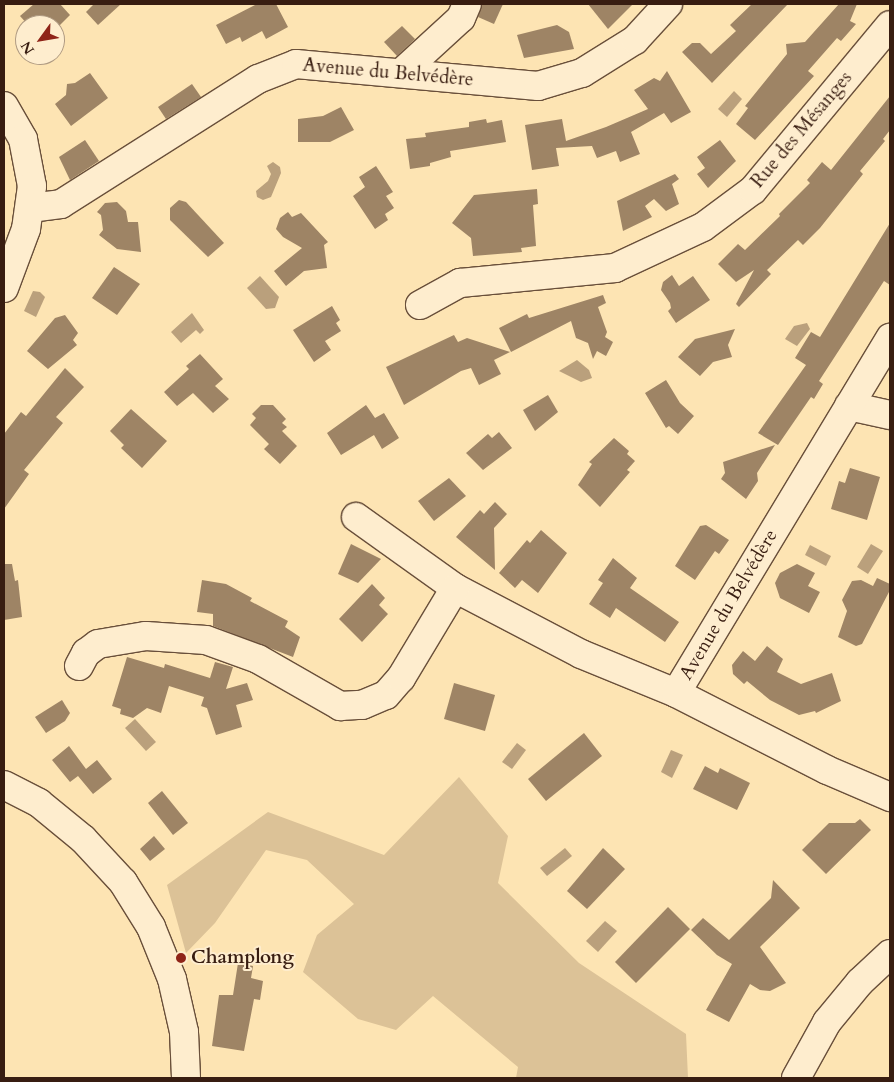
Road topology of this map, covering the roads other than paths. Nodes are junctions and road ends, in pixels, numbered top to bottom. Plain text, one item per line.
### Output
1 (466, 4) edge
2 (668, 4) edge
3 (890, 25) edge
4 (401, 73) junction
5 (4, 106) edge
6 (30, 208) junction
7 (4, 288) edge
8 (420, 305) dead end
9 (890, 338) edge
10 (849, 406) junction
11 (890, 415) edge
12 (356, 517) dead end
13 (455, 588) junction
14 (79, 666) dead end
15 (676, 692) junction
16 (4, 785) edge
17 (890, 798) edge
18 (890, 954) edge
19 (186, 1078) edge
20 (796, 1078) edge

1 - 4 street
2 - 4 street, Avenue du Belvédère
3 - 8 street, Rue des Mésanges
4 - 6 street, Avenue du Belvédère
5 - 6 street
6 - 7 street
9 - 10 street, Avenue du Belvédère
10 - 11 street
10 - 15 street, Avenue du Belvédère
12 - 13 street
13 - 14 street
13 - 15 street
15 - 17 street, Avenue du Belvédère
16 - 19 street
18 - 20 street

